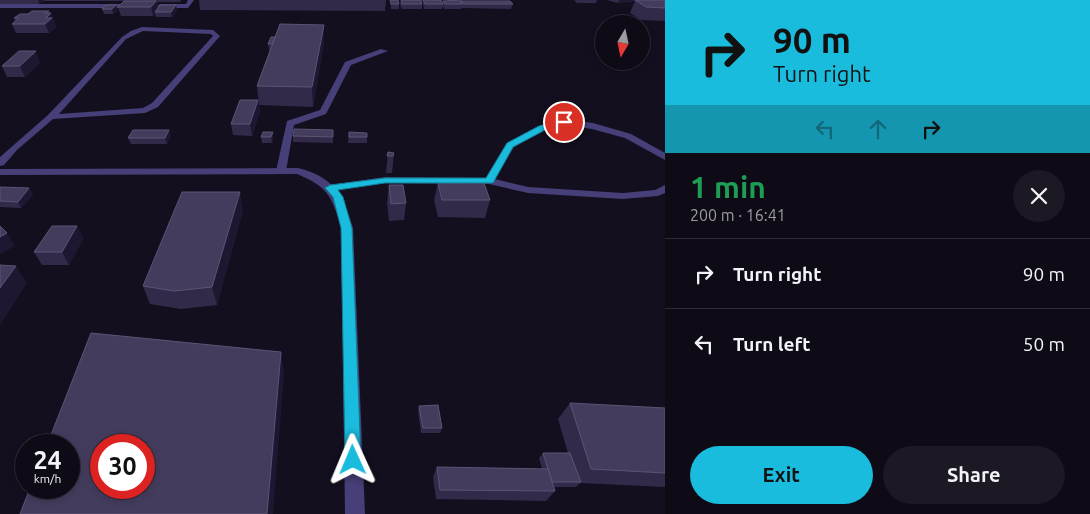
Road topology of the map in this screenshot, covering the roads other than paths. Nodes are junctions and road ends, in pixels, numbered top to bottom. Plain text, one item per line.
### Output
1 (191, 0) edge
2 (0, 6) edge
3 (138, 6) edge
4 (148, 6) edge
5 (384, 51) dead end
6 (51, 117) junction
7 (665, 157) edge
8 (0, 163) edge
9 (281, 171) junction
10 (0, 172) edge
11 (489, 181) junction
12 (330, 188) junction
13 (665, 188) edge
14 (355, 514) edge

1 - 4 street
2 - 3 street
5 - 9 street
6 - 6 street
6 - 8 street
7 - 11 street
9 - 10 street
9 - 12 street
11 - 12 street
11 - 13 street
12 - 14 street

